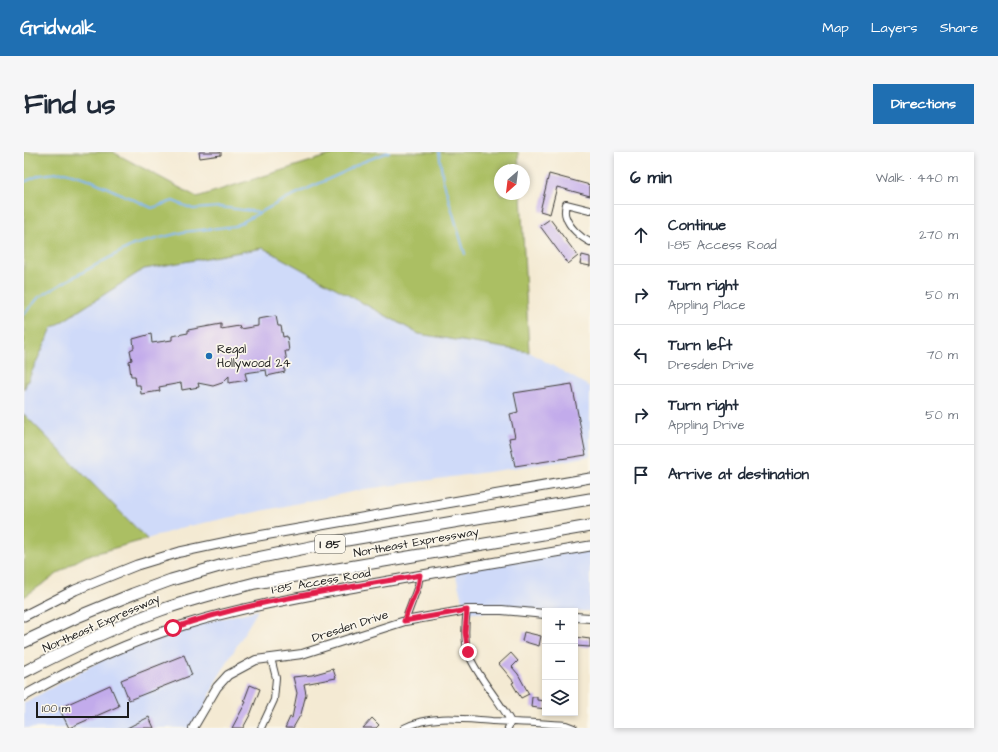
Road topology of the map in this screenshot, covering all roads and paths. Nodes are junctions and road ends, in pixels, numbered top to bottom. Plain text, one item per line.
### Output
1 (590, 210) edge
2 (590, 242) edge
3 (590, 478) edge
4 (590, 499) edge
5 (590, 526) edge
6 (590, 546) edge
7 (420, 575) junction
8 (467, 610) junction
9 (542, 614) edge
10 (24, 616) edge
11 (578, 617) edge
12 (590, 618) edge
13 (404, 621) junction
14 (24, 642) edge
15 (271, 658) junction
16 (24, 672) edge
17 (24, 696) edge
18 (511, 722) junction
19 (193, 728) edge
20 (261, 728) edge
21 (404, 728) edge
22 (508, 728) edge
23 (574, 728) edge

1 - 2 street
3 - 10 main road
4 - 14 highway, Northeast Expressway / I 85
5 - 16 highway, Northeast Expressway / I 85
6 - 7 main road, I-85 Access Road
7 - 13 street
7 - 17 main road, I-85 Access Road
8 - 9 street, Dresden Drive
8 - 13 street, Dresden Drive
8 - 18 street
11 - 12 street
13 - 15 street, Dresden Drive
15 - 19 street, Dresden Drive
15 - 20 street
18 - 21 street
18 - 22 street
18 - 23 street

